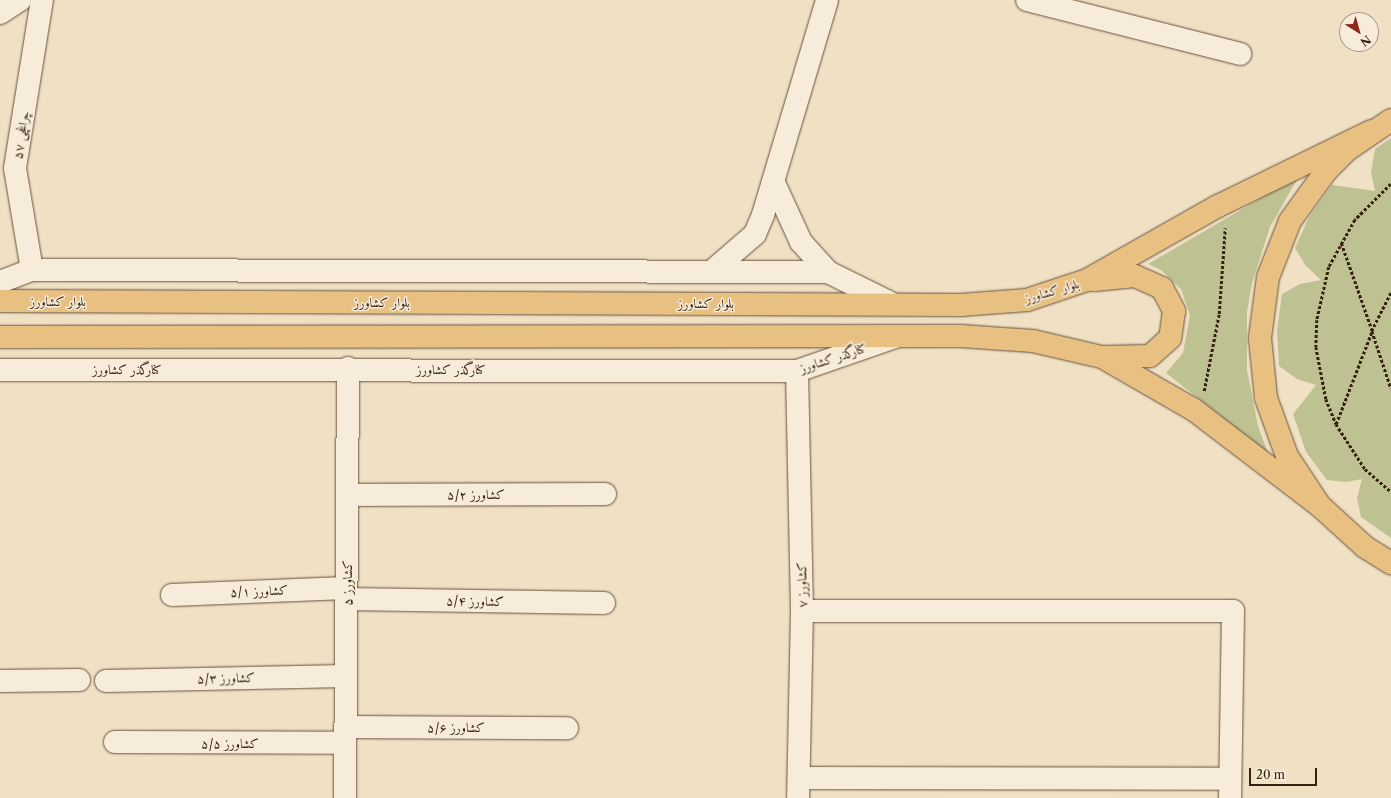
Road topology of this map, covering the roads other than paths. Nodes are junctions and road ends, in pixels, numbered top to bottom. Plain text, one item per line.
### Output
1 (20, 0) edge
2 (42, 0) edge
3 (827, 0) edge
4 (1027, 0) edge
5 (0, 14) edge
6 (1240, 54) dead end
7 (1391, 118) edge
8 (1372, 131) junction
9 (774, 183) junction
10 (32, 270) junction
11 (711, 272) junction
12 (828, 272) junction
13 (1087, 280) junction
14 (0, 282) edge
15 (0, 300) edge
16 (891, 303) junction
17 (0, 337) edge
18 (896, 337) junction
19 (1102, 357) junction
20 (348, 368) junction
21 (0, 370) edge
22 (797, 371) junction
23 (605, 494) dead end
24 (347, 495) junction
25 (1320, 506) junction
26 (1391, 563) edge
27 (346, 593) junction
28 (172, 595) dead end
29 (604, 603) dead end
30 (802, 611) junction
31 (346, 676) junction
32 (79, 680) dead end
33 (0, 681) edge
34 (106, 681) dead end
35 (567, 728) dead end
36 (345, 735) junction
37 (115, 742) dead end
38 (799, 788) edge
39 (1230, 789) edge
40 (345, 798) edge

1 - 5 street
2 - 10 street, چراغچی ۵۷
3 - 9 street
4 - 6 street
7 - 8 main road
8 - 13 main road, بلوار کشاورز
8 - 25 main road
9 - 11 street
9 - 12 street
10 - 11 street
10 - 14 street
11 - 12 street
12 - 16 street
13 - 16 main road, بلوار کشاورز
13 - 19 main road
15 - 16 main road, بلوار کشاورز
17 - 18 main road
18 - 19 main road
18 - 22 street, کنارگذر کشاورز
19 - 25 main road
20 - 21 street, کنارگذر کشاورز
20 - 22 street, کنارگذر کشاورز
20 - 24 street, کشاورز ۵
22 - 30 street, کشاورز ۷
23 - 24 street, کشاورز ۵/۲
24 - 27 street, کشاورز ۵
25 - 26 main road
27 - 28 street, کشاورز ۵/۱
27 - 29 street, کشاورز ۵/۴
27 - 31 street, کشاورز ۵
30 - 38 street, کشاورز ۷
30 - 39 street
31 - 34 street, کشاورز ۵/۳
31 - 36 street, کشاورز ۵
32 - 33 street
35 - 36 street, کشاورز ۵/۶
36 - 37 street, کشاورز ۵/۵
36 - 40 street, کشاورز ۵
38 - 39 street

